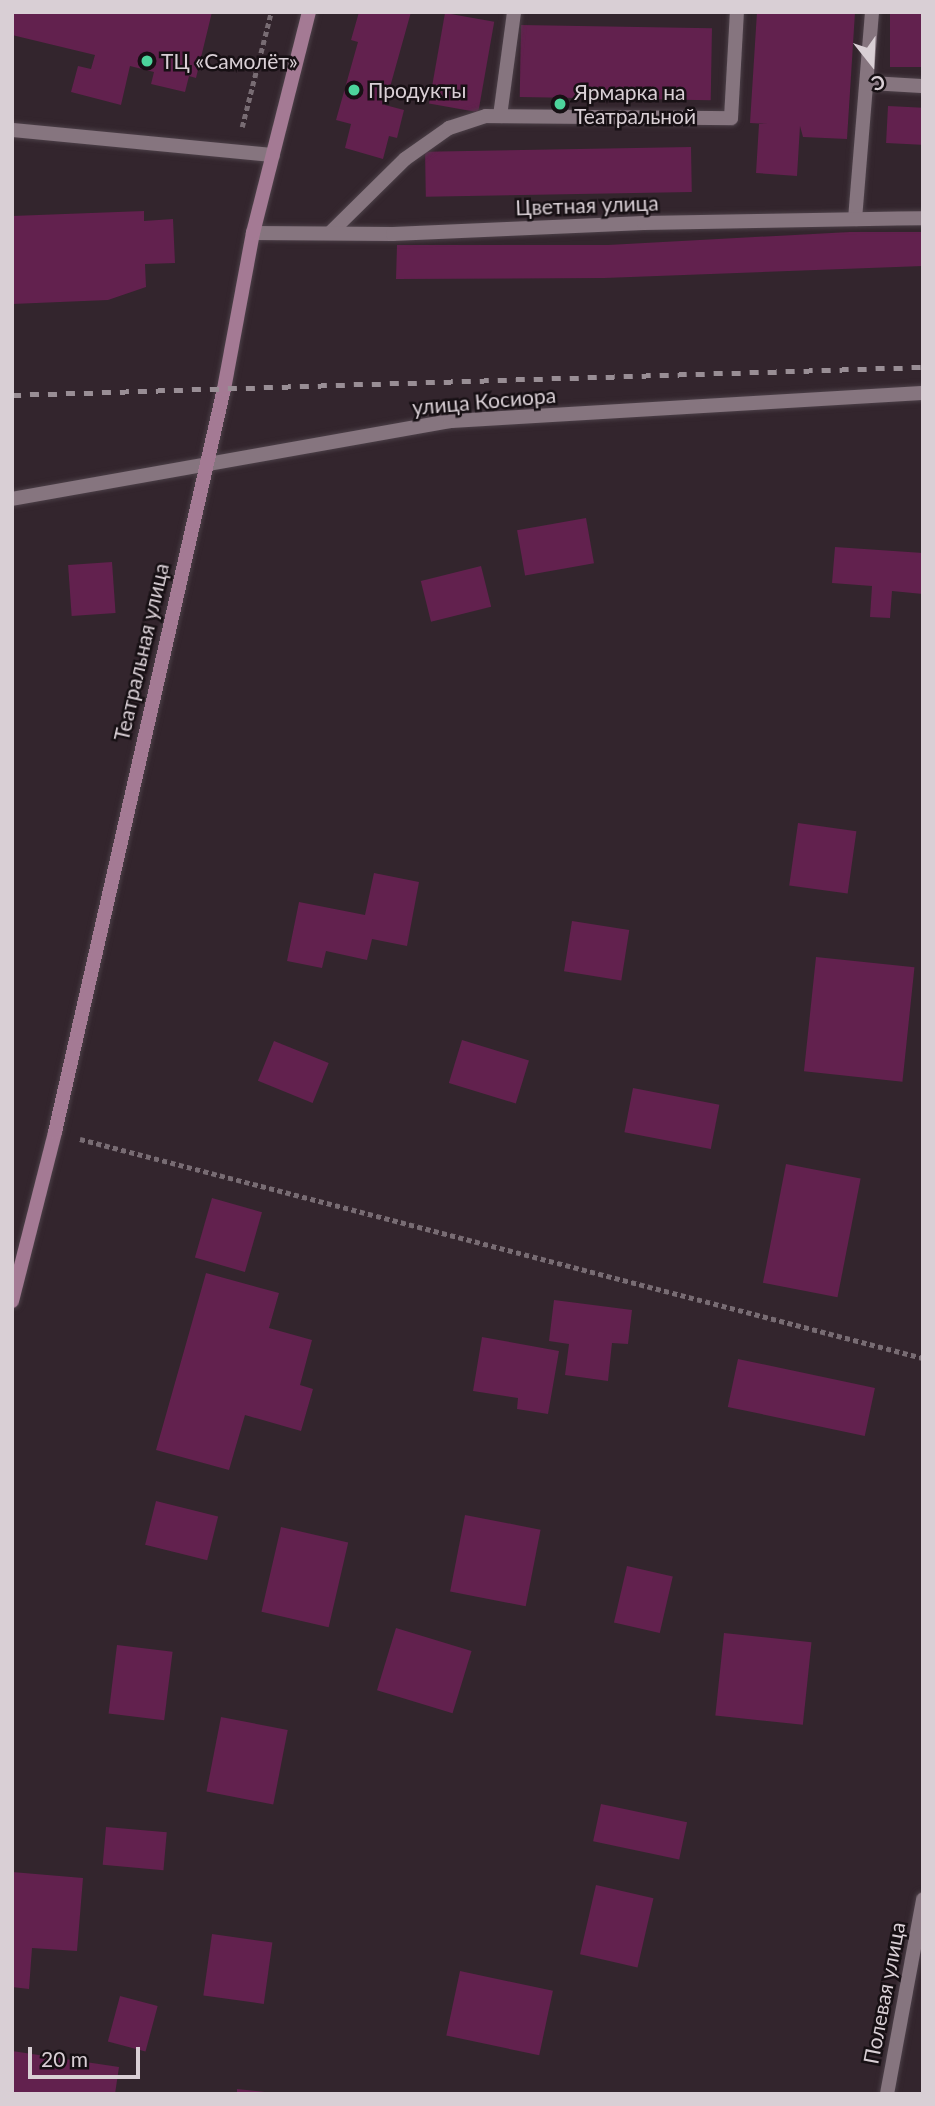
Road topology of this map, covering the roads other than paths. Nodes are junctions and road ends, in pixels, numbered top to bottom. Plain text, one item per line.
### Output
1 (309, 12) edge
2 (514, 12) edge
3 (737, 12) edge
4 (872, 12) edge
5 (869, 83) junction
6 (923, 86) edge
7 (500, 116) junction
8 (12, 130) edge
9 (273, 155) junction
10 (923, 218) edge
11 (855, 219) junction
12 (253, 233) junction
13 (330, 233) junction
14 (923, 393) edge
15 (205, 465) junction
16 (12, 499) edge
17 (12, 1301) edge
18 (923, 1899) edge
19 (887, 2094) edge

1 - 9 street, Театральная улица
2 - 7 street
3 - 7 street
4 - 5 street
5 - 6 street
5 - 11 street
7 - 13 street
8 - 9 street
9 - 12 street, Театральная улица
10 - 11 street, Цветная улица
11 - 13 street, Цветная улица
12 - 13 street, Цветная улица
12 - 15 street, Театральная улица
14 - 15 street, улица Косиора
15 - 16 street, улица Косиора
15 - 17 street, Театральная улица
18 - 19 street, Полевая улица

